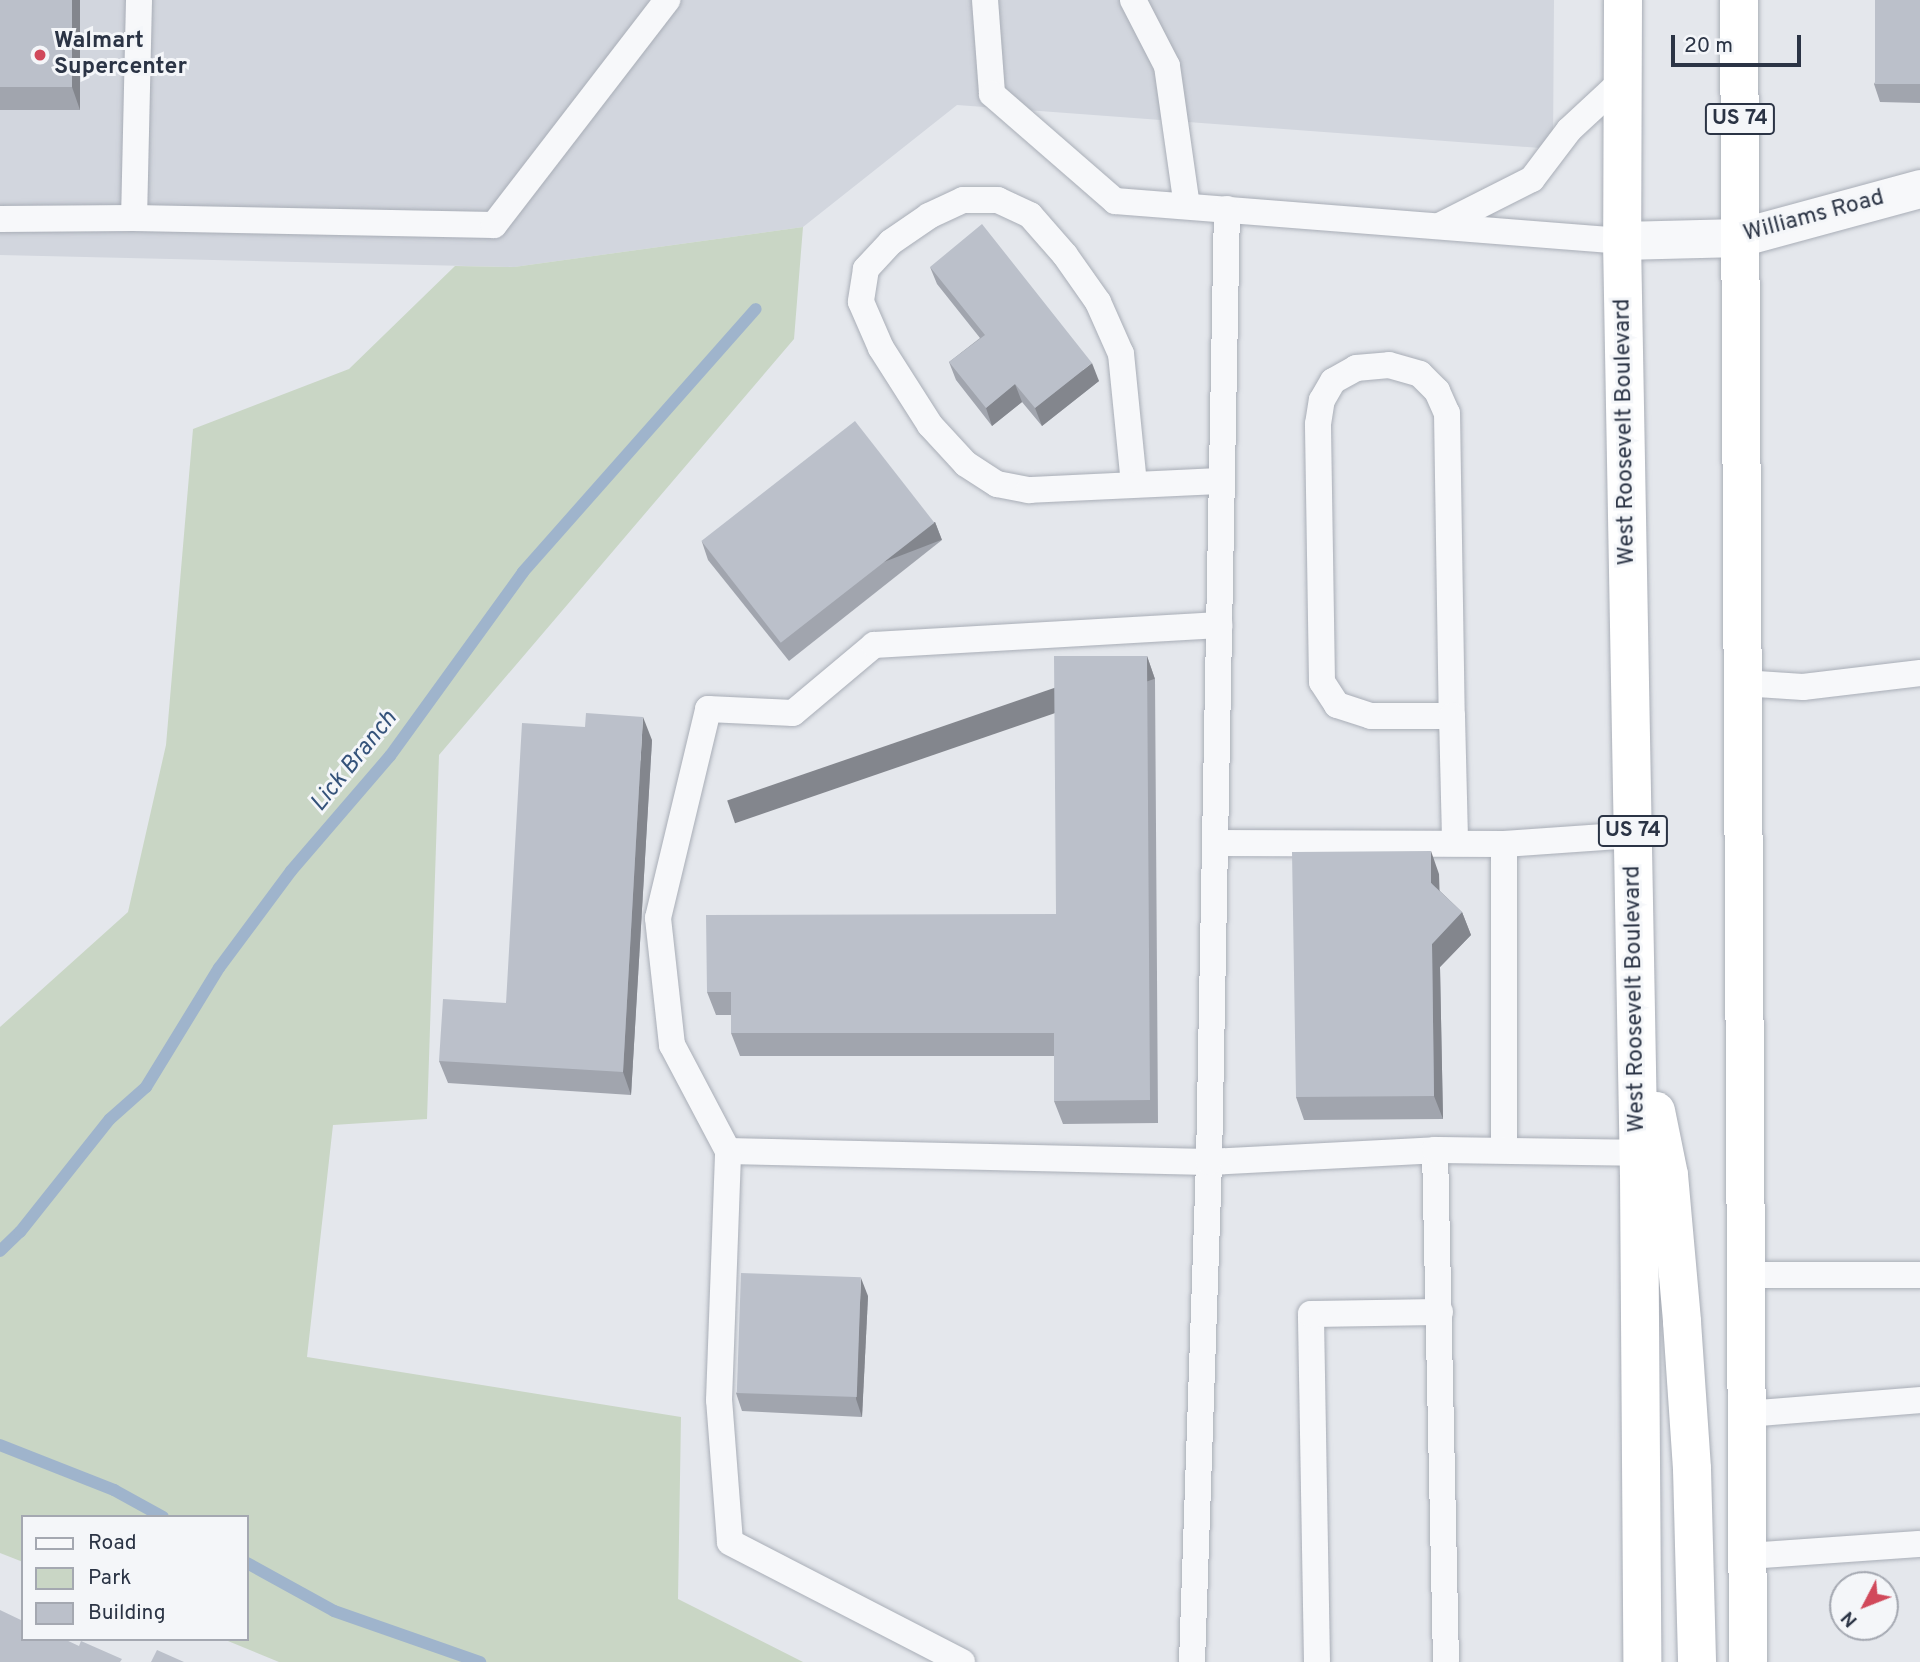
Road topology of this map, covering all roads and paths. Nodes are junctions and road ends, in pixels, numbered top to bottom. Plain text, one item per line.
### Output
1 (139, 0) edge
2 (667, 0) edge
3 (985, 0) edge
4 (1133, 0) edge
5 (1623, 0) edge
6 (1739, 0) edge
7 (1622, 81) junction
8 (1920, 189) edge
9 (1187, 206) junction
10 (1227, 209) junction
11 (134, 218) junction
12 (0, 219) edge
13 (1440, 226) junction
14 (1740, 239) junction
15 (1622, 240) junction
16 (1222, 481) junction
17 (1134, 484) junction
18 (1219, 625) junction
19 (1920, 673) edge
20 (1742, 683) junction
21 (1452, 716) junction
22 (1633, 835) junction
23 (1455, 842) junction
24 (1215, 843) junction
25 (1504, 844) junction
26 (1637, 1017) junction
27 (1504, 1149) junction
28 (1435, 1150) junction
29 (728, 1151) junction
30 (1639, 1153) junction
31 (1209, 1162) junction
32 (1745, 1275) junction
33 (1920, 1275) edge
34 (1440, 1312) junction
35 (1920, 1400) edge
36 (1747, 1414) junction
37 (1920, 1544) edge
38 (1747, 1556) junction
39 (962, 1662) edge
40 (1192, 1662) edge
41 (1317, 1662) edge
42 (1446, 1662) edge
43 (1642, 1662) edge
44 (1697, 1662) edge
45 (1748, 1662) edge

1 - 11 lane
2 - 11 lane
3 - 9 lane
4 - 9 lane
5 - 7 highway, West Roosevelt Boulevard / US 74
6 - 14 highway, US 74
7 - 13 lane
7 - 15 highway, West Roosevelt Boulevard / US 74
8 - 14 street, Williams Road
9 - 10 lane
10 - 13 lane
10 - 16 lane
11 - 12 lane
13 - 15 lane
14 - 15 street, Williams Road
14 - 20 highway, US 74
15 - 22 highway, West Roosevelt Boulevard / US 74
16 - 17 lane
16 - 18 lane
17 - 17 lane
18 - 24 lane
18 - 29 lane
19 - 20 lane
20 - 32 highway, US 74
21 - 21 lane
21 - 23 lane
22 - 25 lane
22 - 26 highway, West Roosevelt Boulevard / US 74
23 - 24 lane
23 - 25 lane
24 - 31 lane
25 - 27 lane
26 - 30 highway, West Roosevelt Boulevard / US 74
26 - 44 highway
27 - 28 lane
27 - 30 lane
28 - 31 lane
28 - 34 lane
29 - 31 lane
29 - 39 lane
30 - 43 highway, West Roosevelt Boulevard / US 74
31 - 40 lane
32 - 33 lane
32 - 36 highway, US 74
34 - 41 lane
34 - 42 lane
35 - 36 lane
36 - 38 highway, US 74
37 - 38 lane
38 - 45 highway, US 74

